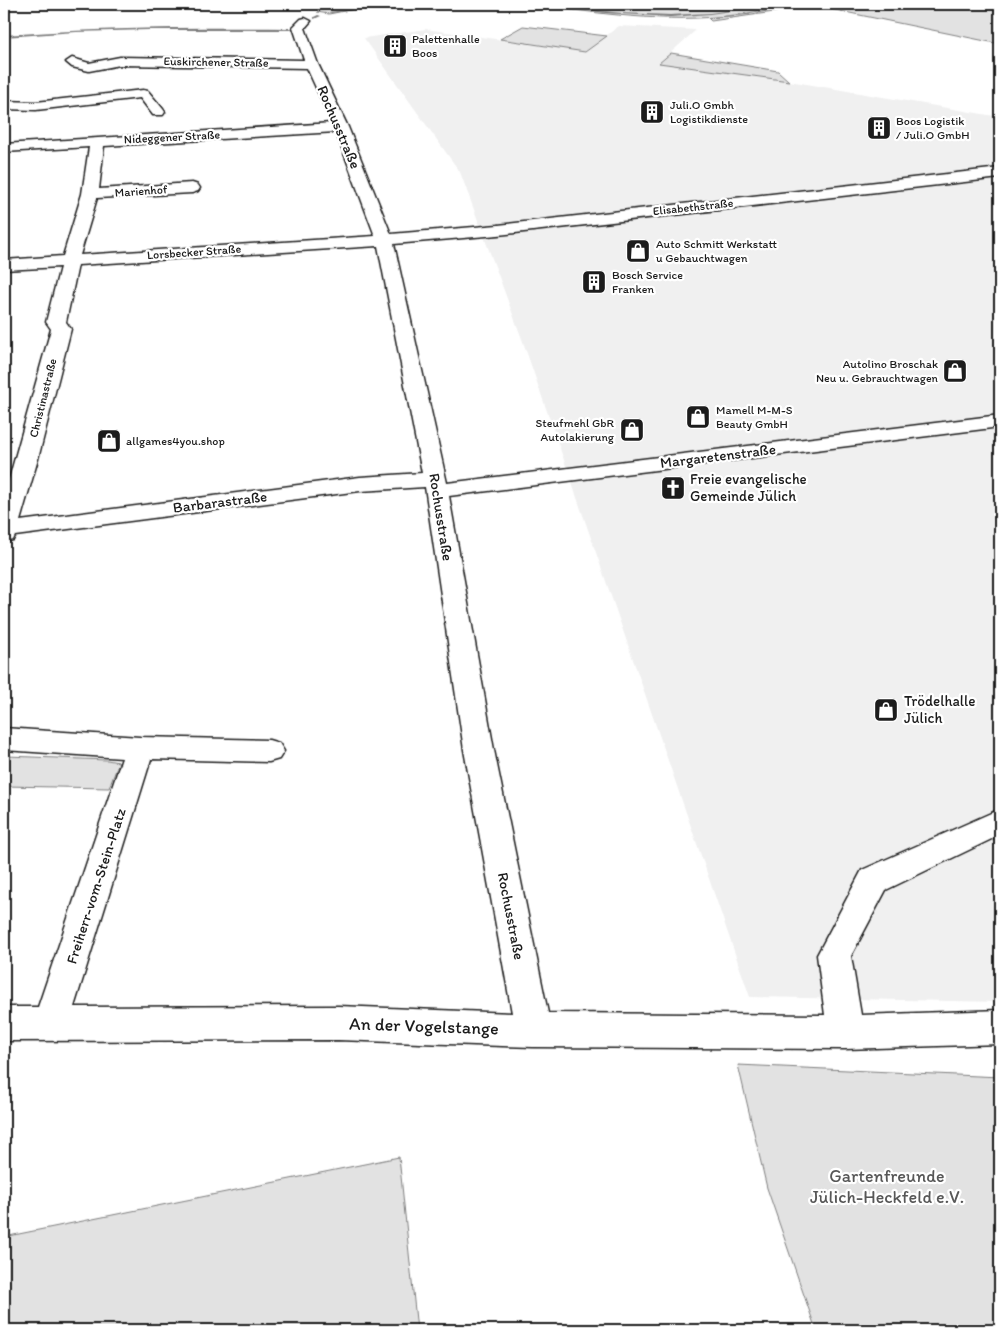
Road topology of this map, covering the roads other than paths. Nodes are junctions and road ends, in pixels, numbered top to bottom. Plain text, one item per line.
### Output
1 (305, 21) dead end
2 (120, 61) dead end
3 (178, 62) junction
4 (312, 64) junction
5 (166, 73) dead end
6 (4, 105) edge
7 (158, 112) dead end
8 (341, 127) junction
9 (96, 142) junction
10 (4, 148) edge
11 (1000, 173) edge
12 (192, 188) dead end
13 (90, 194) junction
14 (385, 240) junction
15 (70, 260) junction
16 (4, 265) edge
17 (1000, 420) edge
18 (436, 485) junction
19 (5, 532) edge
20 (4, 738) edge
21 (140, 748) junction
22 (269, 751) dead end
23 (1000, 821) edge
24 (4, 1024) edge
25 (51, 1024) junction
26 (1000, 1027) edge
27 (533, 1030) junction
28 (845, 1032) junction

1 - 4 street, Rochusstraße
2 - 3 street, Euskirchener Straße
3 - 4 street, Euskirchener Straße
3 - 5 street
4 - 8 street, Rochusstraße
6 - 7 street
8 - 9 street, Nideggener Straße
8 - 14 street, Rochusstraße
9 - 10 street, Nideggener Straße
9 - 13 street
11 - 14 street, Elisabethstraße
12 - 13 street, Marienhof
13 - 15 street
14 - 15 street, Lorsbecker Straße
14 - 18 street, Rochusstraße
15 - 16 street, Lorsbecker Straße
15 - 19 street, Christinastraße
17 - 18 street, Margaretenstraße
18 - 19 street, Barbarastraße
18 - 27 street, Rochusstraße
20 - 21 street
21 - 22 street
21 - 25 street, Freiherr-vom-Stein-Platz
23 - 28 street
24 - 25 street, An der Vogelstange
25 - 27 street, An der Vogelstange
26 - 28 street, An der Vogelstange
27 - 28 street, An der Vogelstange

